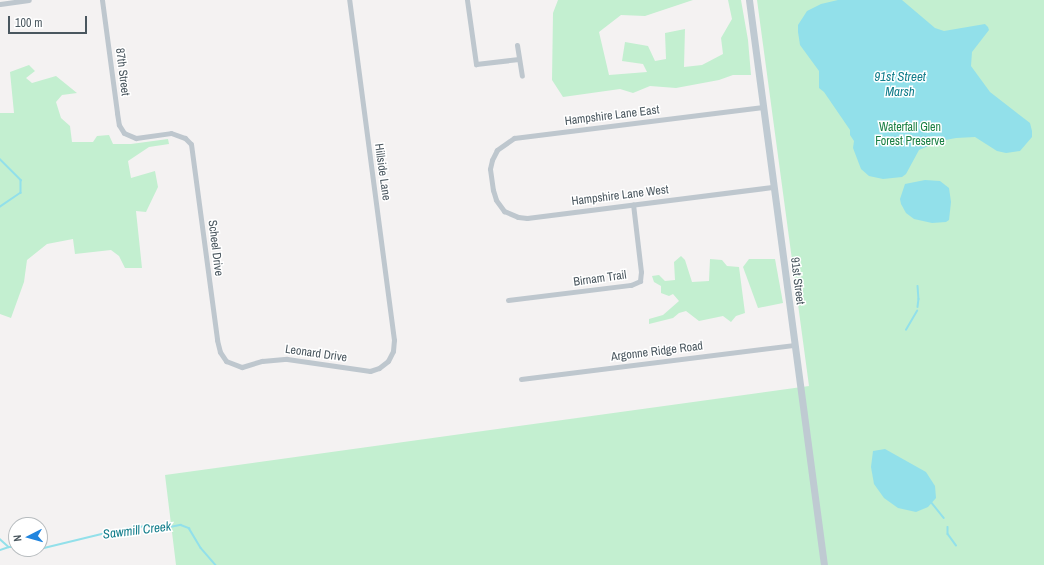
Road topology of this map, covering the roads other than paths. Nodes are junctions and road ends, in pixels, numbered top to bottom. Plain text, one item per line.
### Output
1 (29, 0) edge
2 (102, 0) edge
3 (349, 0) edge
4 (467, 0) edge
5 (749, 0) edge
6 (0, 4) edge
7 (517, 45) dead end
8 (519, 59) junction
9 (522, 76) dead end
10 (763, 107) junction
11 (185, 138) joint
12 (492, 179) joint
13 (774, 187) junction
14 (633, 204) junction
15 (508, 300) dead end
16 (795, 345) junction
17 (394, 347) joint
18 (226, 361) joint
19 (521, 379) dead end
20 (824, 565) edge

1 - 6 street
2 - 11 street, 87th Street
3 - 17 street, Hillside Lane
4 - 8 street
5 - 10 main road, 91st Street
7 - 8 street
8 - 9 street
10 - 12 street, Hampshire Lane East
10 - 13 main road, 91st Street
11 - 18 street, Scheel Drive
12 - 14 street, Hampshire Lane West
13 - 14 street, Hampshire Lane West
13 - 16 main road, 91st Street
14 - 15 street, Birnam Trail
16 - 19 street, Argonne Ridge Road
16 - 20 main road, 91st Street
17 - 18 street, Leonard Drive

